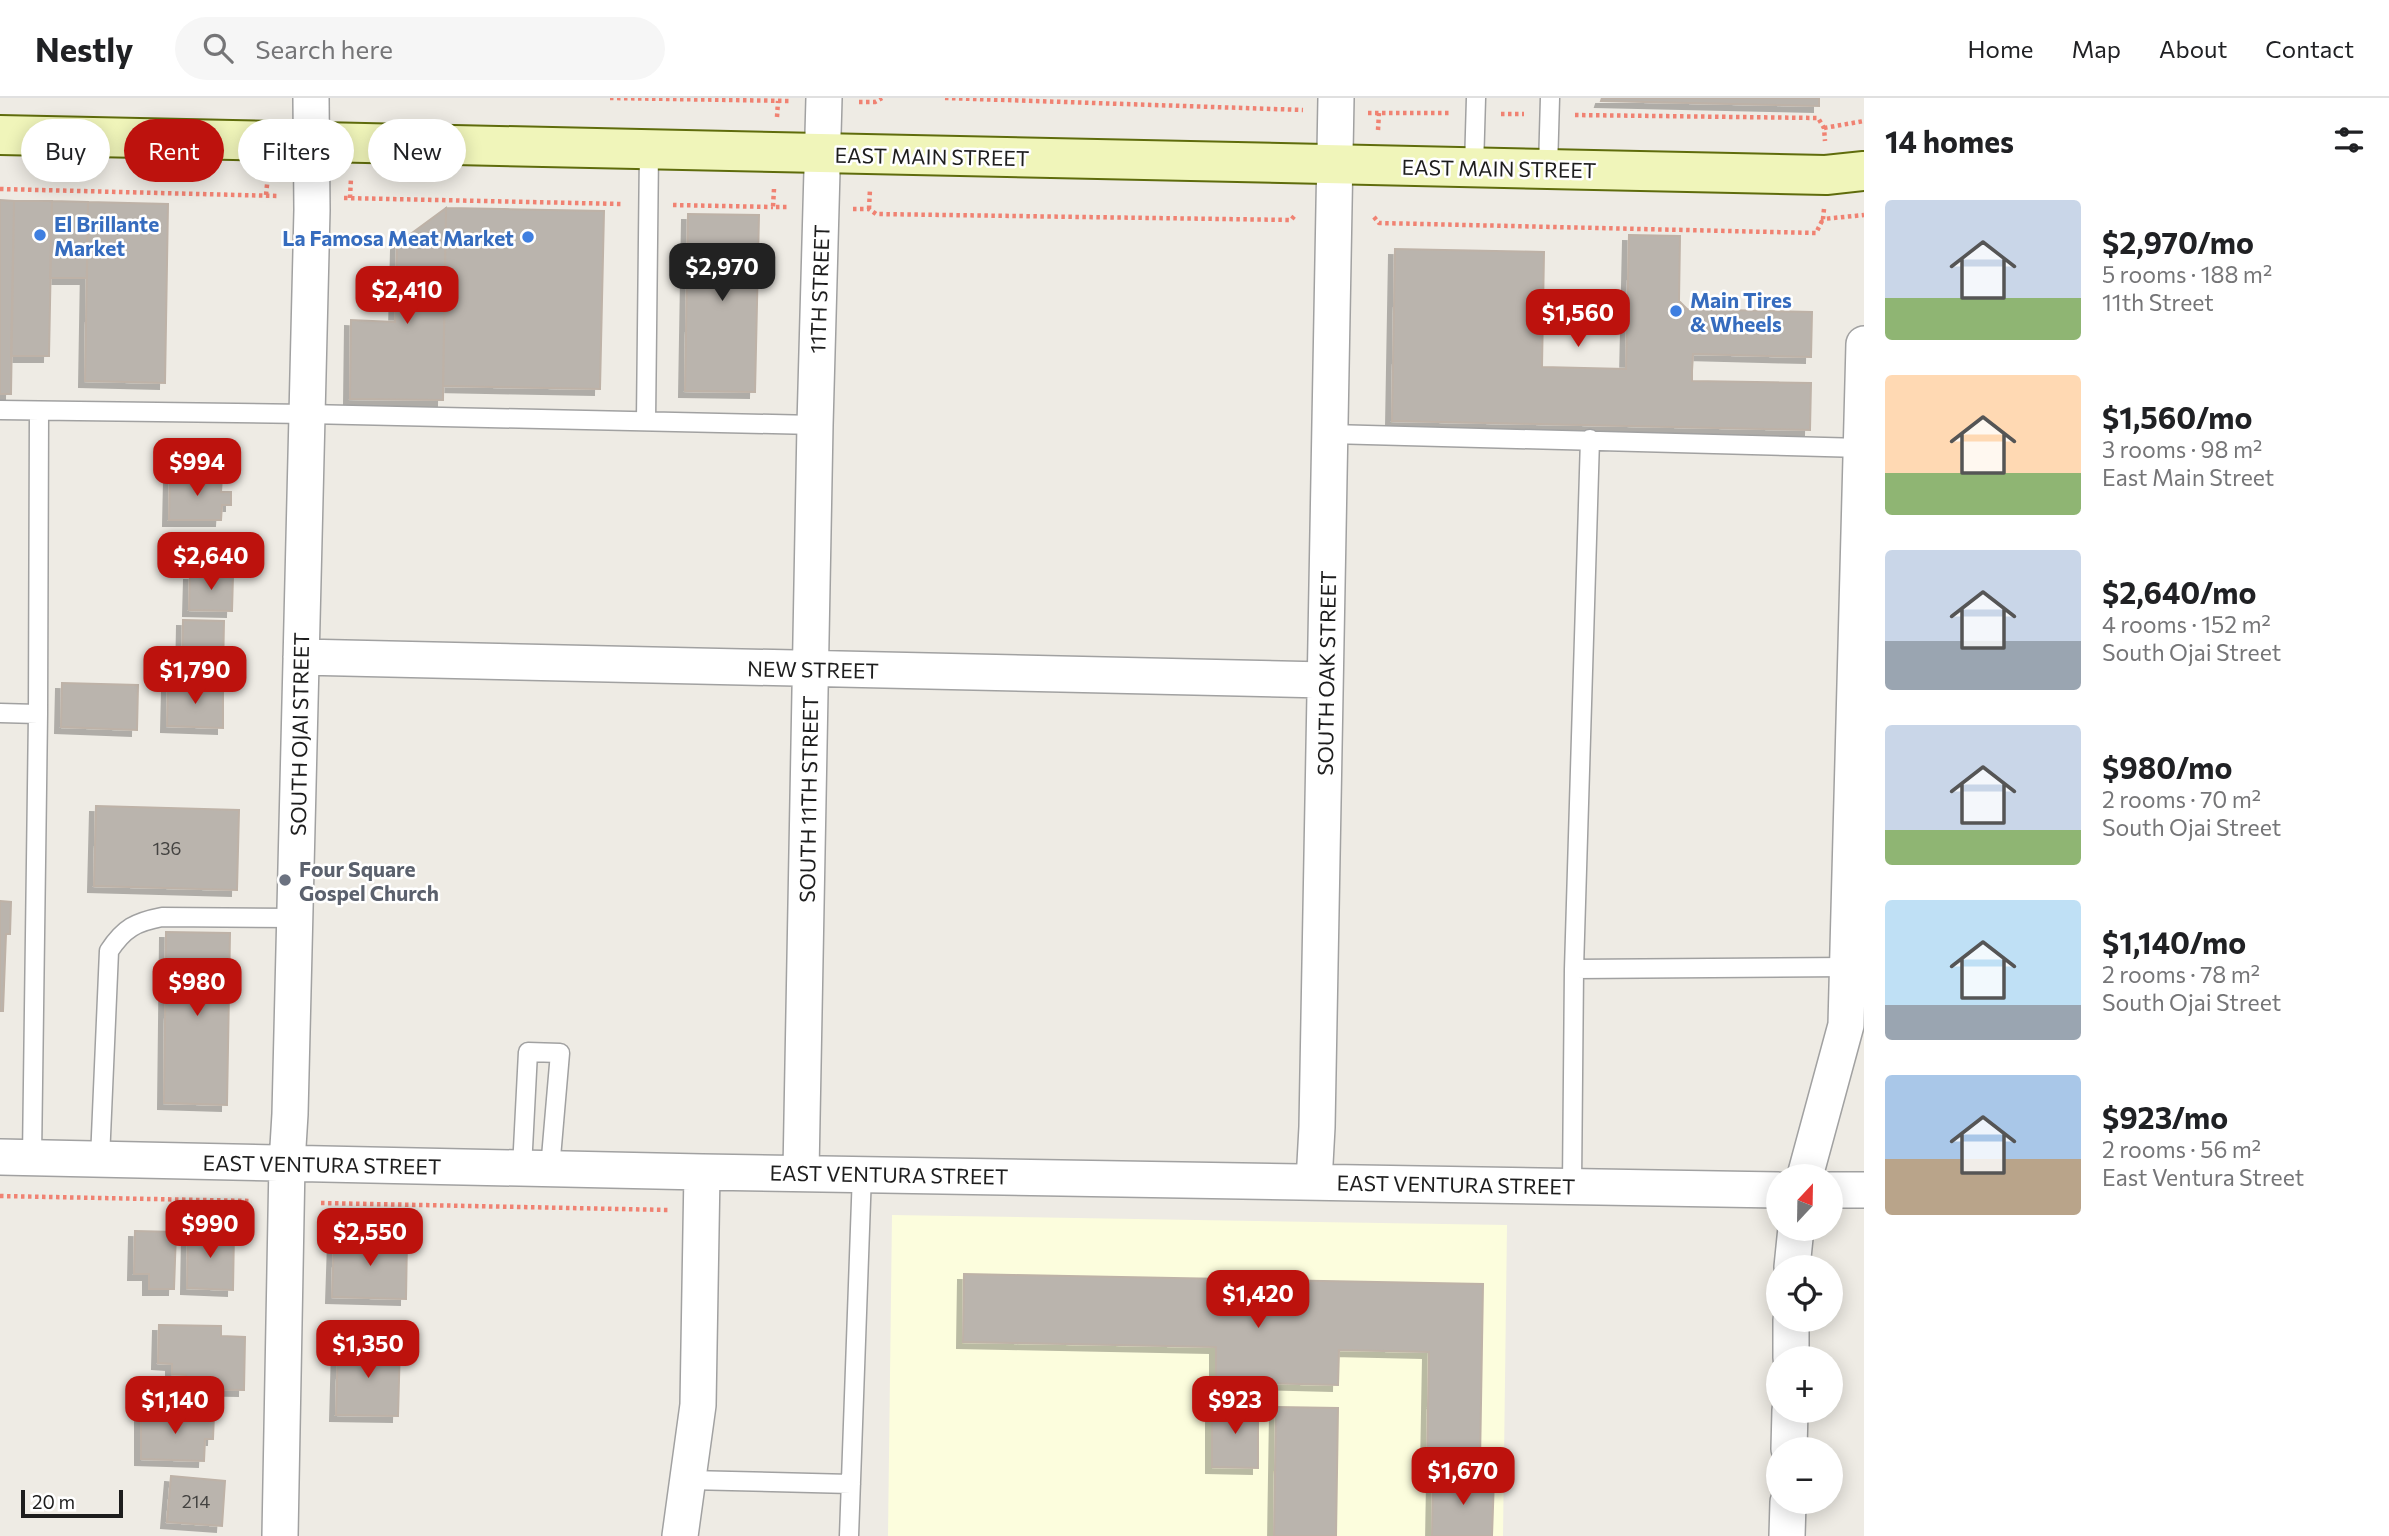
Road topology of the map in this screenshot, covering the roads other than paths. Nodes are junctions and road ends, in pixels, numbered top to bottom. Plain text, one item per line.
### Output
1 (311, 98) edge
2 (824, 100) edge
3 (1336, 105) edge
4 (1476, 106) edge
5 (1550, 106) edge
6 (311, 119) edge
7 (0, 135) edge
8 (238, 141) edge
9 (354, 144) edge
10 (649, 150) junction
11 (822, 153) junction
12 (1336, 164) junction
13 (1474, 167) junction
14 (1548, 169) junction
15 (1864, 171) edge
16 (310, 182) edge
17 (1864, 344) edge
18 (0, 410) edge
19 (39, 411) junction
20 (307, 414) junction
21 (646, 421) junction
22 (814, 425) junction
23 (1330, 433) junction
24 (1590, 439) junction
25 (1861, 448) junction
26 (301, 657) junction
27 (810, 669) junction
28 (1325, 680) junction
29 (0, 713) edge
30 (38, 714) junction
31 (295, 918) junction
32 (1848, 967) junction
33 (1574, 969) junction
34 (16, 1157) edge
35 (100, 1159) junction
36 (287, 1163) junction
37 (1808, 1164) edge
38 (536, 1168) junction
39 (702, 1172) junction
40 (801, 1172) junction
41 (862, 1173) junction
42 (1314, 1182) junction
43 (1572, 1185) junction
44 (1766, 1190) edge
45 (1843, 1190) edge
46 (1864, 1190) edge
47 (688, 1480) junction
48 (851, 1483) junction
49 (1788, 1514) edge
50 (280, 1536) edge
51 (680, 1536) edge
52 (849, 1536) edge
53 (1787, 1536) edge

1 - 6 street, SOUTH OJAI STREET
2 - 11 street, 11TH STREET
3 - 12 street, SOUTH OAK STREET
4 - 13 lane
5 - 14 lane
7 - 8 street, EAST MAIN STREET
9 - 10 street, EAST MAIN STREET
10 - 11 street, EAST MAIN STREET
10 - 21 lane
11 - 12 street, EAST MAIN STREET
11 - 22 street, 11TH STREET
12 - 13 street, EAST MAIN STREET
12 - 23 street, SOUTH OAK STREET
13 - 14 street, EAST MAIN STREET
14 - 15 street, EAST MAIN STREET
16 - 20 street, SOUTH OJAI STREET
17 - 25 street
18 - 19 lane
19 - 20 lane
19 - 30 lane
20 - 21 lane
20 - 26 street, SOUTH OJAI STREET
21 - 22 lane
22 - 27 street, SOUTH 11TH STREET
23 - 24 lane
23 - 28 street, SOUTH OAK STREET
24 - 25 lane
24 - 33 lane
25 - 32 street
26 - 27 street, NEW STREET
26 - 31 street, SOUTH OJAI STREET
27 - 28 street, NEW STREET
27 - 40 street, SOUTH 11TH STREET
28 - 42 street, SOUTH OAK STREET
29 - 30 lane
30 - 34 lane
31 - 35 lane
31 - 36 street, SOUTH OJAI STREET
32 - 33 lane
32 - 37 street
33 - 43 lane
34 - 35 street, EAST VENTURA STREET
35 - 36 street, EAST VENTURA STREET
36 - 38 street, EAST VENTURA STREET
36 - 50 street, SOUTH OJAI STREET
38 - 38 lane
38 - 39 street, EAST VENTURA STREET
39 - 40 street, EAST VENTURA STREET
39 - 47 street
40 - 41 street, EAST VENTURA STREET
41 - 42 street, EAST VENTURA STREET
41 - 48 lane
42 - 43 street, EAST VENTURA STREET
43 - 44 street, EAST VENTURA STREET
45 - 46 street
47 - 48 lane
47 - 51 street
48 - 52 lane
49 - 53 street

